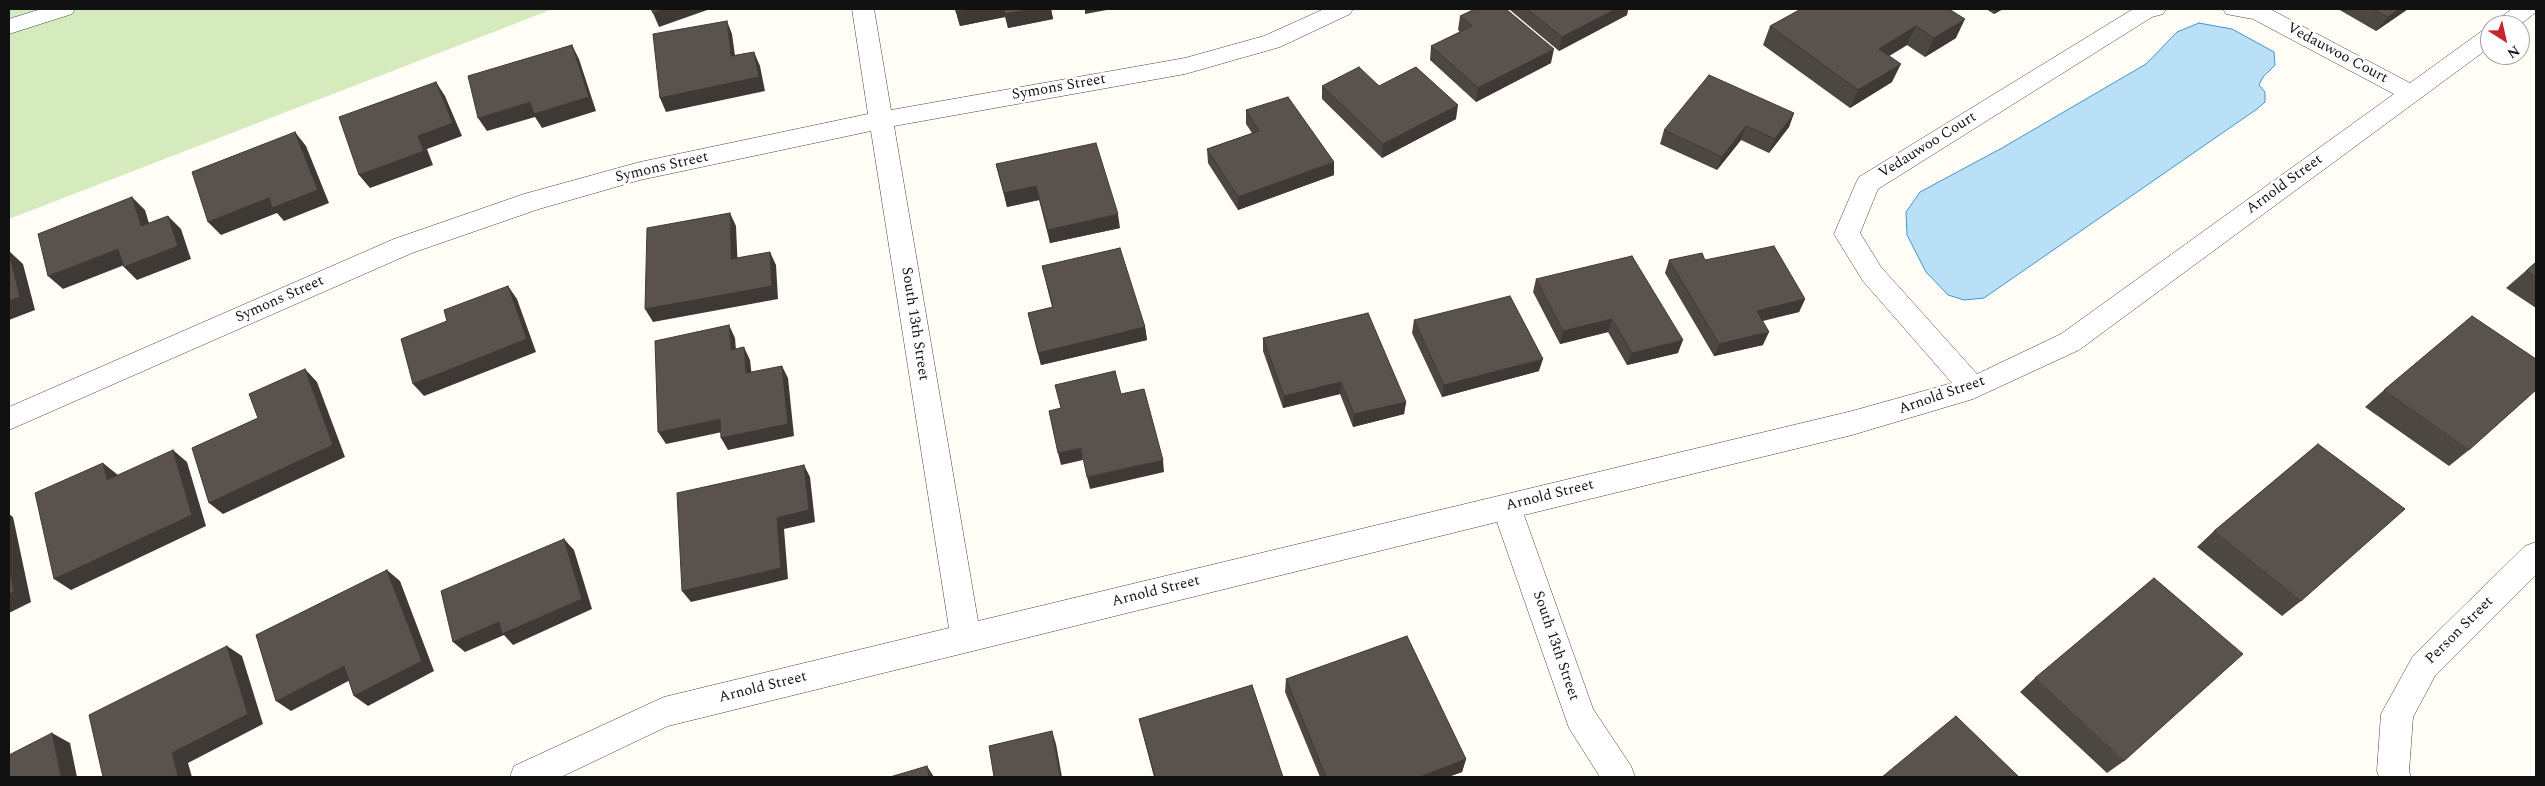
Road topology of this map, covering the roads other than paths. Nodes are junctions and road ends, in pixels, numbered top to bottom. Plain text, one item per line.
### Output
1 (64, 9) edge
2 (863, 9) edge
3 (1342, 9) edge
4 (2155, 9) edge
5 (2234, 9) edge
6 (9, 28) edge
7 (2480, 43) edge
8 (2410, 93) junction
9 (881, 120) junction
10 (1973, 388) junction
11 (9, 419) edge
12 (1506, 507) junction
13 (2536, 555) edge
14 (966, 639) junction
15 (526, 777) edge
16 (1619, 777) edge
17 (2395, 777) edge

1 - 6 street
2 - 9 street, South 13th Street
3 - 9 street, Symons Street
4 - 10 street, Vedauwoo Court
5 - 8 street, Vedauwoo Court
7 - 8 street, Arnold Street
8 - 10 street, Arnold Street
9 - 11 street, Symons Street
9 - 14 street, South 13th Street
10 - 12 street, Arnold Street
12 - 14 street, Arnold Street
12 - 16 street, South 13th Street
13 - 17 street, Person Street
14 - 15 street, Arnold Street

